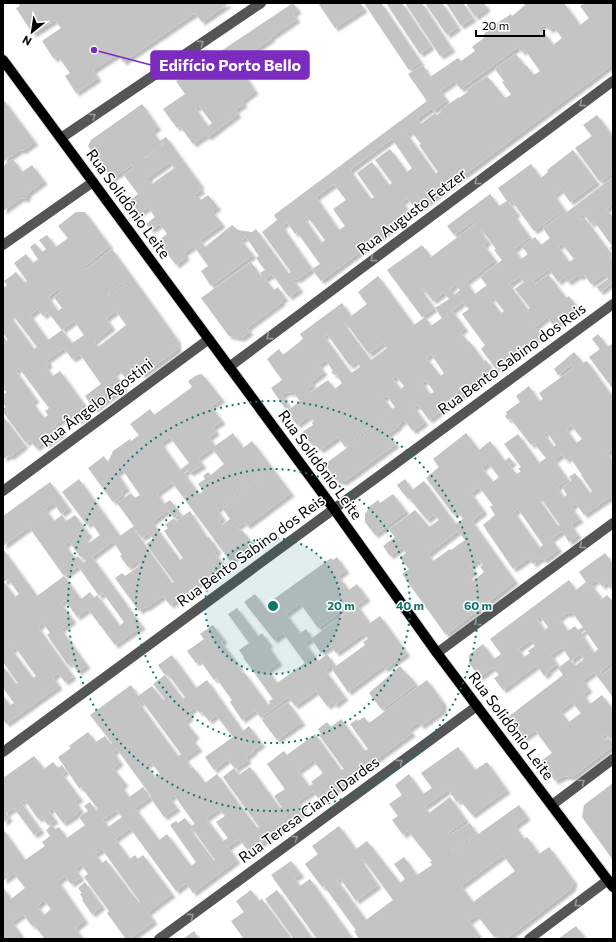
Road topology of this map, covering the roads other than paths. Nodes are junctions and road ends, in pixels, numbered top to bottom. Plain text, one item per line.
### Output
1 (261, 3) edge
2 (3, 60) edge
3 (613, 81) edge
4 (61, 138) junction
5 (93, 182) junction
6 (3, 245) edge
7 (613, 304) edge
8 (209, 339) junction
9 (229, 367) junction
10 (3, 491) edge
11 (334, 509) junction
12 (613, 523) edge
13 (437, 653) junction
14 (477, 706) junction
15 (3, 752) edge
16 (613, 759) edge
17 (552, 805) junction
18 (610, 884) edge
19 (159, 939) edge
20 (529, 939) edge

4 -> 1 street
2 - 4 main road, Rua Solidônio Leite
3 -> 9 street, Rua Augusto Fetzer
4 - 5 main road, Rua Solidônio Leite
5 - 6 street
5 - 8 main road, Rua Solidônio Leite
7 - 11 street, Rua Bento Sabino dos Reis
8 - 9 main road, Rua Solidônio Leite
8 - 10 street, Rua Ângelo Agostini
9 - 11 main road, Rua Solidônio Leite
11 - 13 main road, Rua Solidônio Leite
11 - 15 street, Rua Bento Sabino dos Reis
12 -> 13 street
13 - 14 main road, Rua Solidônio Leite
14 - 17 main road, Rua Solidônio Leite
19 -> 14 street, Rua Teresa Cianci Dardes
17 -> 16 street
17 - 18 main road, Rua Solidônio Leite
18 -> 20 street

